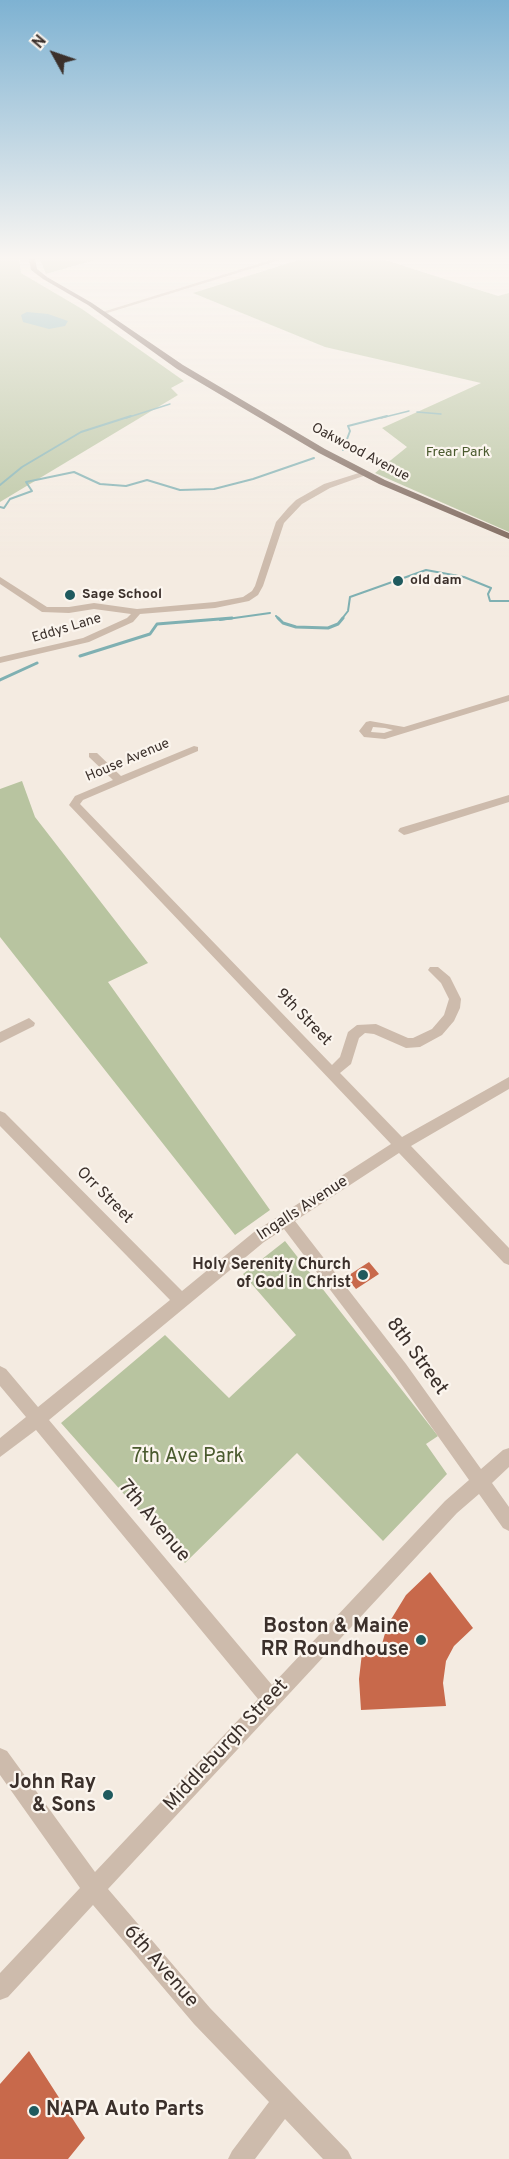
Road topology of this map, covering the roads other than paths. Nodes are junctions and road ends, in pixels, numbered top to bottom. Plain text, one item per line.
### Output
1 (170, 360) edge
2 (365, 474) junction
3 (509, 536) edge
4 (0, 580) edge
5 (137, 612) junction
6 (0, 660) edge
7 (509, 698) edge
8 (405, 730) dead end
9 (194, 749) dead end
10 (93, 755) dead end
11 (120, 781) junction
12 (509, 798) edge
13 (75, 801) joint
14 (404, 831) dead end
15 (434, 970) dead end
16 (28, 1023) dead end
17 (0, 1038) edge
18 (331, 1073) junction
19 (509, 1082) edge
20 (0, 1117) edge
21 (401, 1145) junction
22 (285, 1219) junction
23 (509, 1258) edge
24 (181, 1300) junction
25 (0, 1374) edge
26 (37, 1418) junction
27 (0, 1449) edge
28 (509, 1456) edge
29 (479, 1481) junction
30 (509, 1522) edge
31 (271, 1699) junction
32 (0, 1758) edge
33 (94, 1889) junction
34 (0, 1989) edge
35 (284, 2102) junction
36 (240, 2159) edge
37 (340, 2159) edge

1 - 2 main road, Oakwood Avenue
2 - 3 main road, Oakwood Avenue
2 - 5 street, Eddys Lane
4 - 5 street, Eddys Lane
5 - 6 street, Eddys Lane
7 - 8 street
9 - 11 street, House Avenue
10 - 11 street
11 - 13 street, House Avenue
12 - 14 street
13 - 18 street, 9th Street
15 - 18 street
16 - 17 street
18 - 21 street, 9th Street
19 - 21 street, Ingalls Avenue
20 - 24 street, Orr Street
21 - 22 street, Ingalls Avenue
21 - 23 street, 9th Street
22 - 24 street, Ingalls Avenue
22 - 29 street, 8th Street
24 - 26 street, Ingalls Avenue
25 - 26 street, 7th Avenue
26 - 27 street, Ingalls Avenue
26 - 31 street, 7th Avenue
28 - 29 street, Middleburgh Street
29 - 30 street, 8th Street
29 - 31 street, Middleburgh Street
31 - 33 street, Middleburgh Street
32 - 33 street, 6th Avenue
33 - 34 street, Middleburgh Street
33 - 35 street, 6th Avenue
35 - 36 street
35 - 37 street, 6th Avenue

